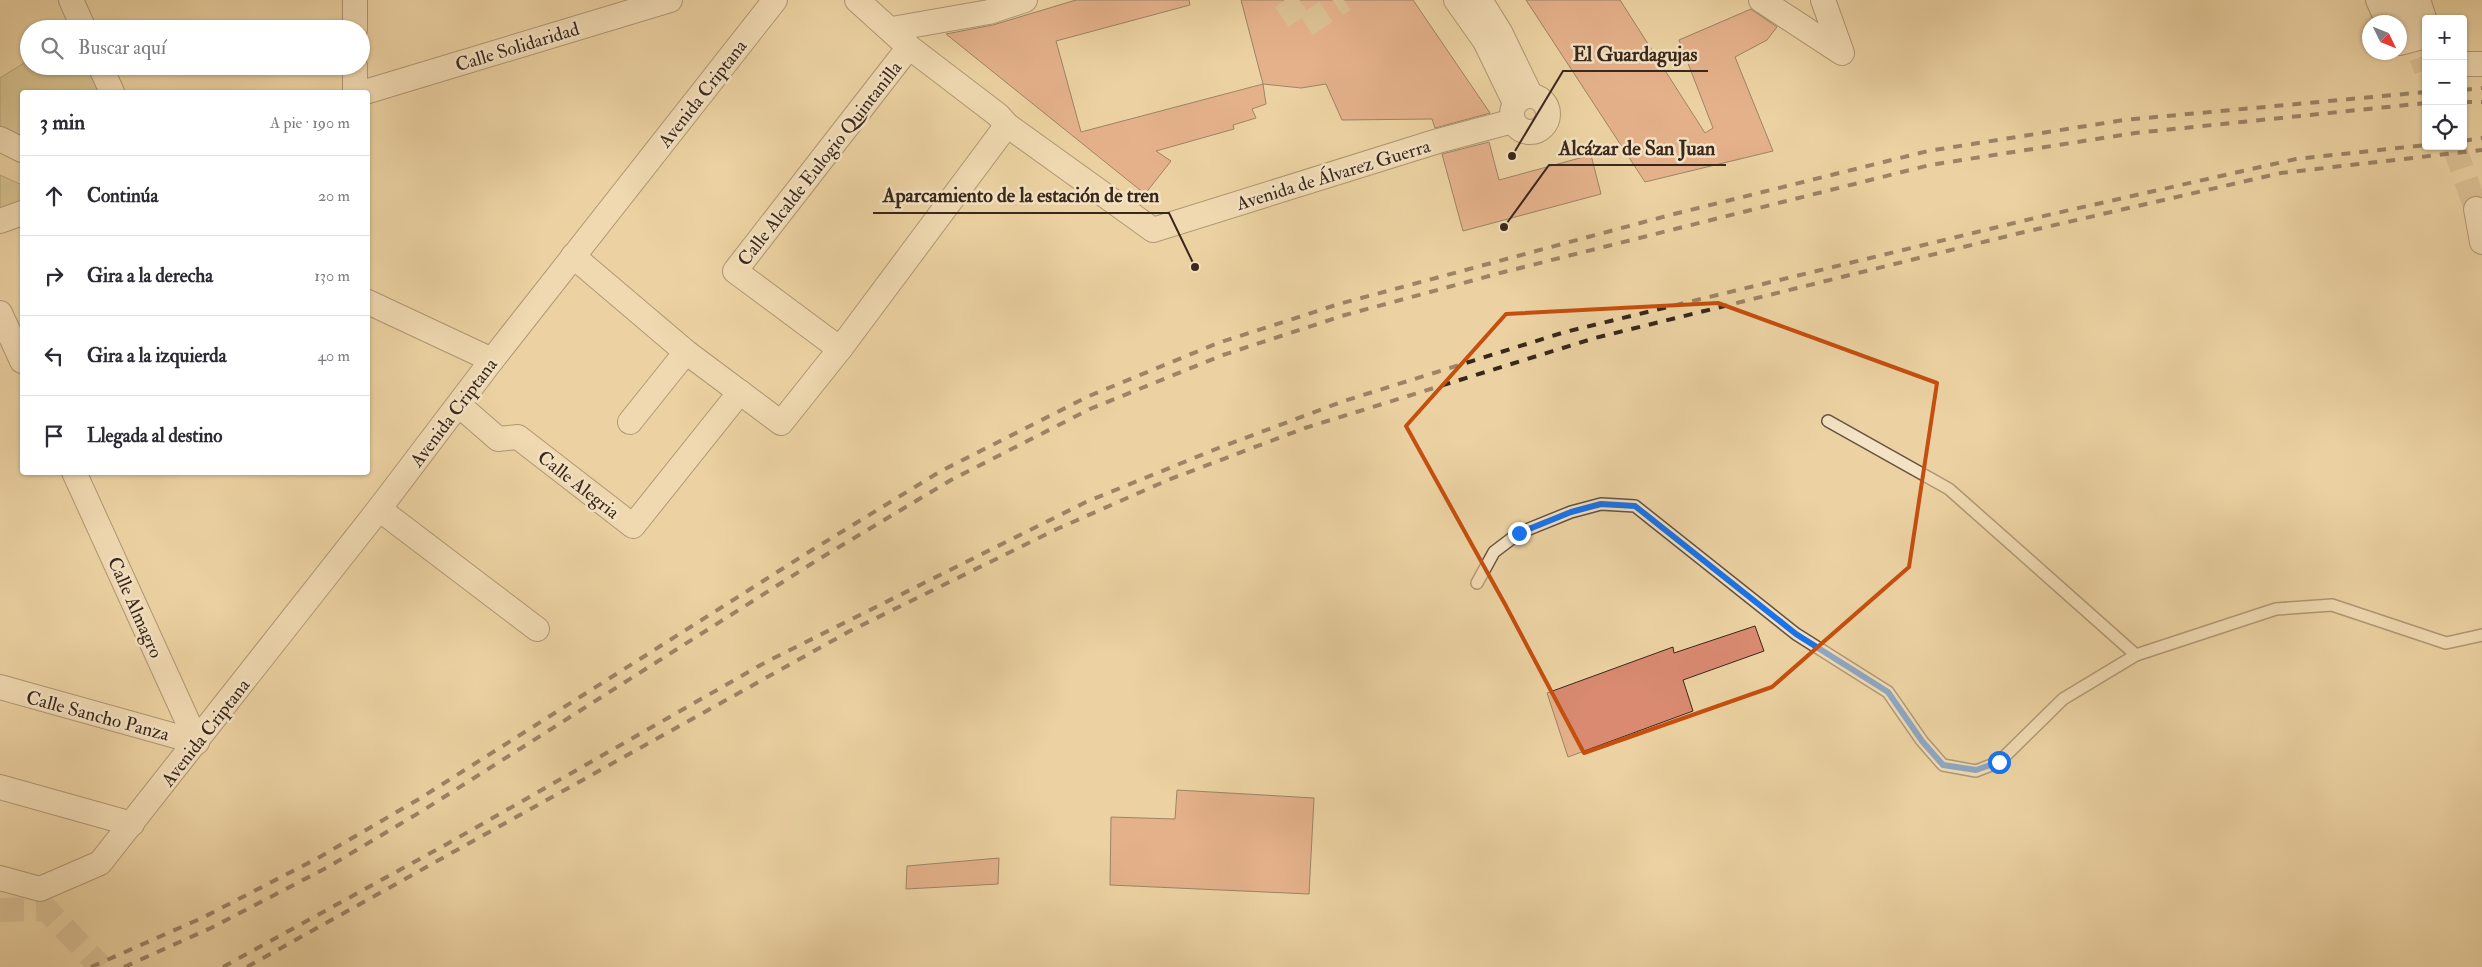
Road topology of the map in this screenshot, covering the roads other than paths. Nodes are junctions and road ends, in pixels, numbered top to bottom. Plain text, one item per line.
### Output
1 (71, 0) edge
2 (355, 0) edge
3 (670, 0) edge
4 (775, 0) edge
5 (857, 0) edge
6 (1025, 0) edge
7 (1456, 0) edge
8 (1480, 0) edge
9 (1761, 0) edge
10 (1823, 0) edge
11 (2378, 0) edge
12 (2400, 0) edge
13 (2418, 0) edge
14 (80, 20) edge
15 (355, 20) edge
16 (892, 29) junction
17 (2410, 30) edge
18 (909, 47) junction
19 (2467, 64) edge
20 (2482, 64) edge
21 (104, 75) edge
22 (355, 75) edge
23 (111, 90) edge
24 (355, 90) edge
25 (370, 90) edge
26 (1520, 106) junction
27 (1007, 125) junction
28 (0, 140) edge
29 (20, 149) edge
30 (2476, 209) tunnel mouth
31 (20, 214) edge
32 (0, 221) edge
33 (2482, 242) edge
34 (573, 256) junction
35 (370, 303) edge
36 (0, 313) edge
37 (840, 349) junction
38 (686, 352) junction
39 (20, 357) edge
40 (492, 360) junction
41 (740, 392) junction
42 (459, 405) junction
43 (630, 422) dead end
44 (1828, 422) dead end
45 (75, 475) edge
46 (379, 509) junction
47 (1477, 583) dead end
48 (537, 629) dead end
49 (2482, 635) edge
50 (2136, 655) junction
51 (0, 687) edge
52 (197, 742) junction
53 (0, 787) edge
54 (132, 824) junction
55 (0, 878) edge

1 - 14 street
2 - 15 street
3 - 25 street, Calle Solidaridad
4 - 34 street, Avenida Criptana
5 - 16 street
6 - 16 street
7 - 26 street
8 - 26 street
9 - 10 street
11 - 17 street
12 - 17 street
13 - 17 street
16 - 18 street
18 - 27 street
18 - 37 street, Calle Alcalde Eulogio Quintanilla
19 - 20 street
21 - 23 street
22 - 24 street
26 - 27 street, Avenida de Álvarez Guerra
27 - 37 street
28 - 29 street
30 - 33 street
31 - 32 street
34 - 38 street
34 - 40 street, Avenida Criptana
35 - 40 street
36 - 39 street
37 - 41 street
38 - 41 street
38 - 43 street
40 - 42 street, Avenida Criptana
41 - 42 street, Calle Alegria
42 - 46 street, Avenida Criptana
44 - 50 lane
45 - 52 street, Calle Almagro
46 - 48 street
46 - 52 street, Avenida Criptana
47 - 50 lane
49 - 50 lane
51 - 52 street, Calle Sancho Panza
52 - 54 street, Avenida Criptana
53 - 54 street
54 - 55 street, Avenida Criptana

